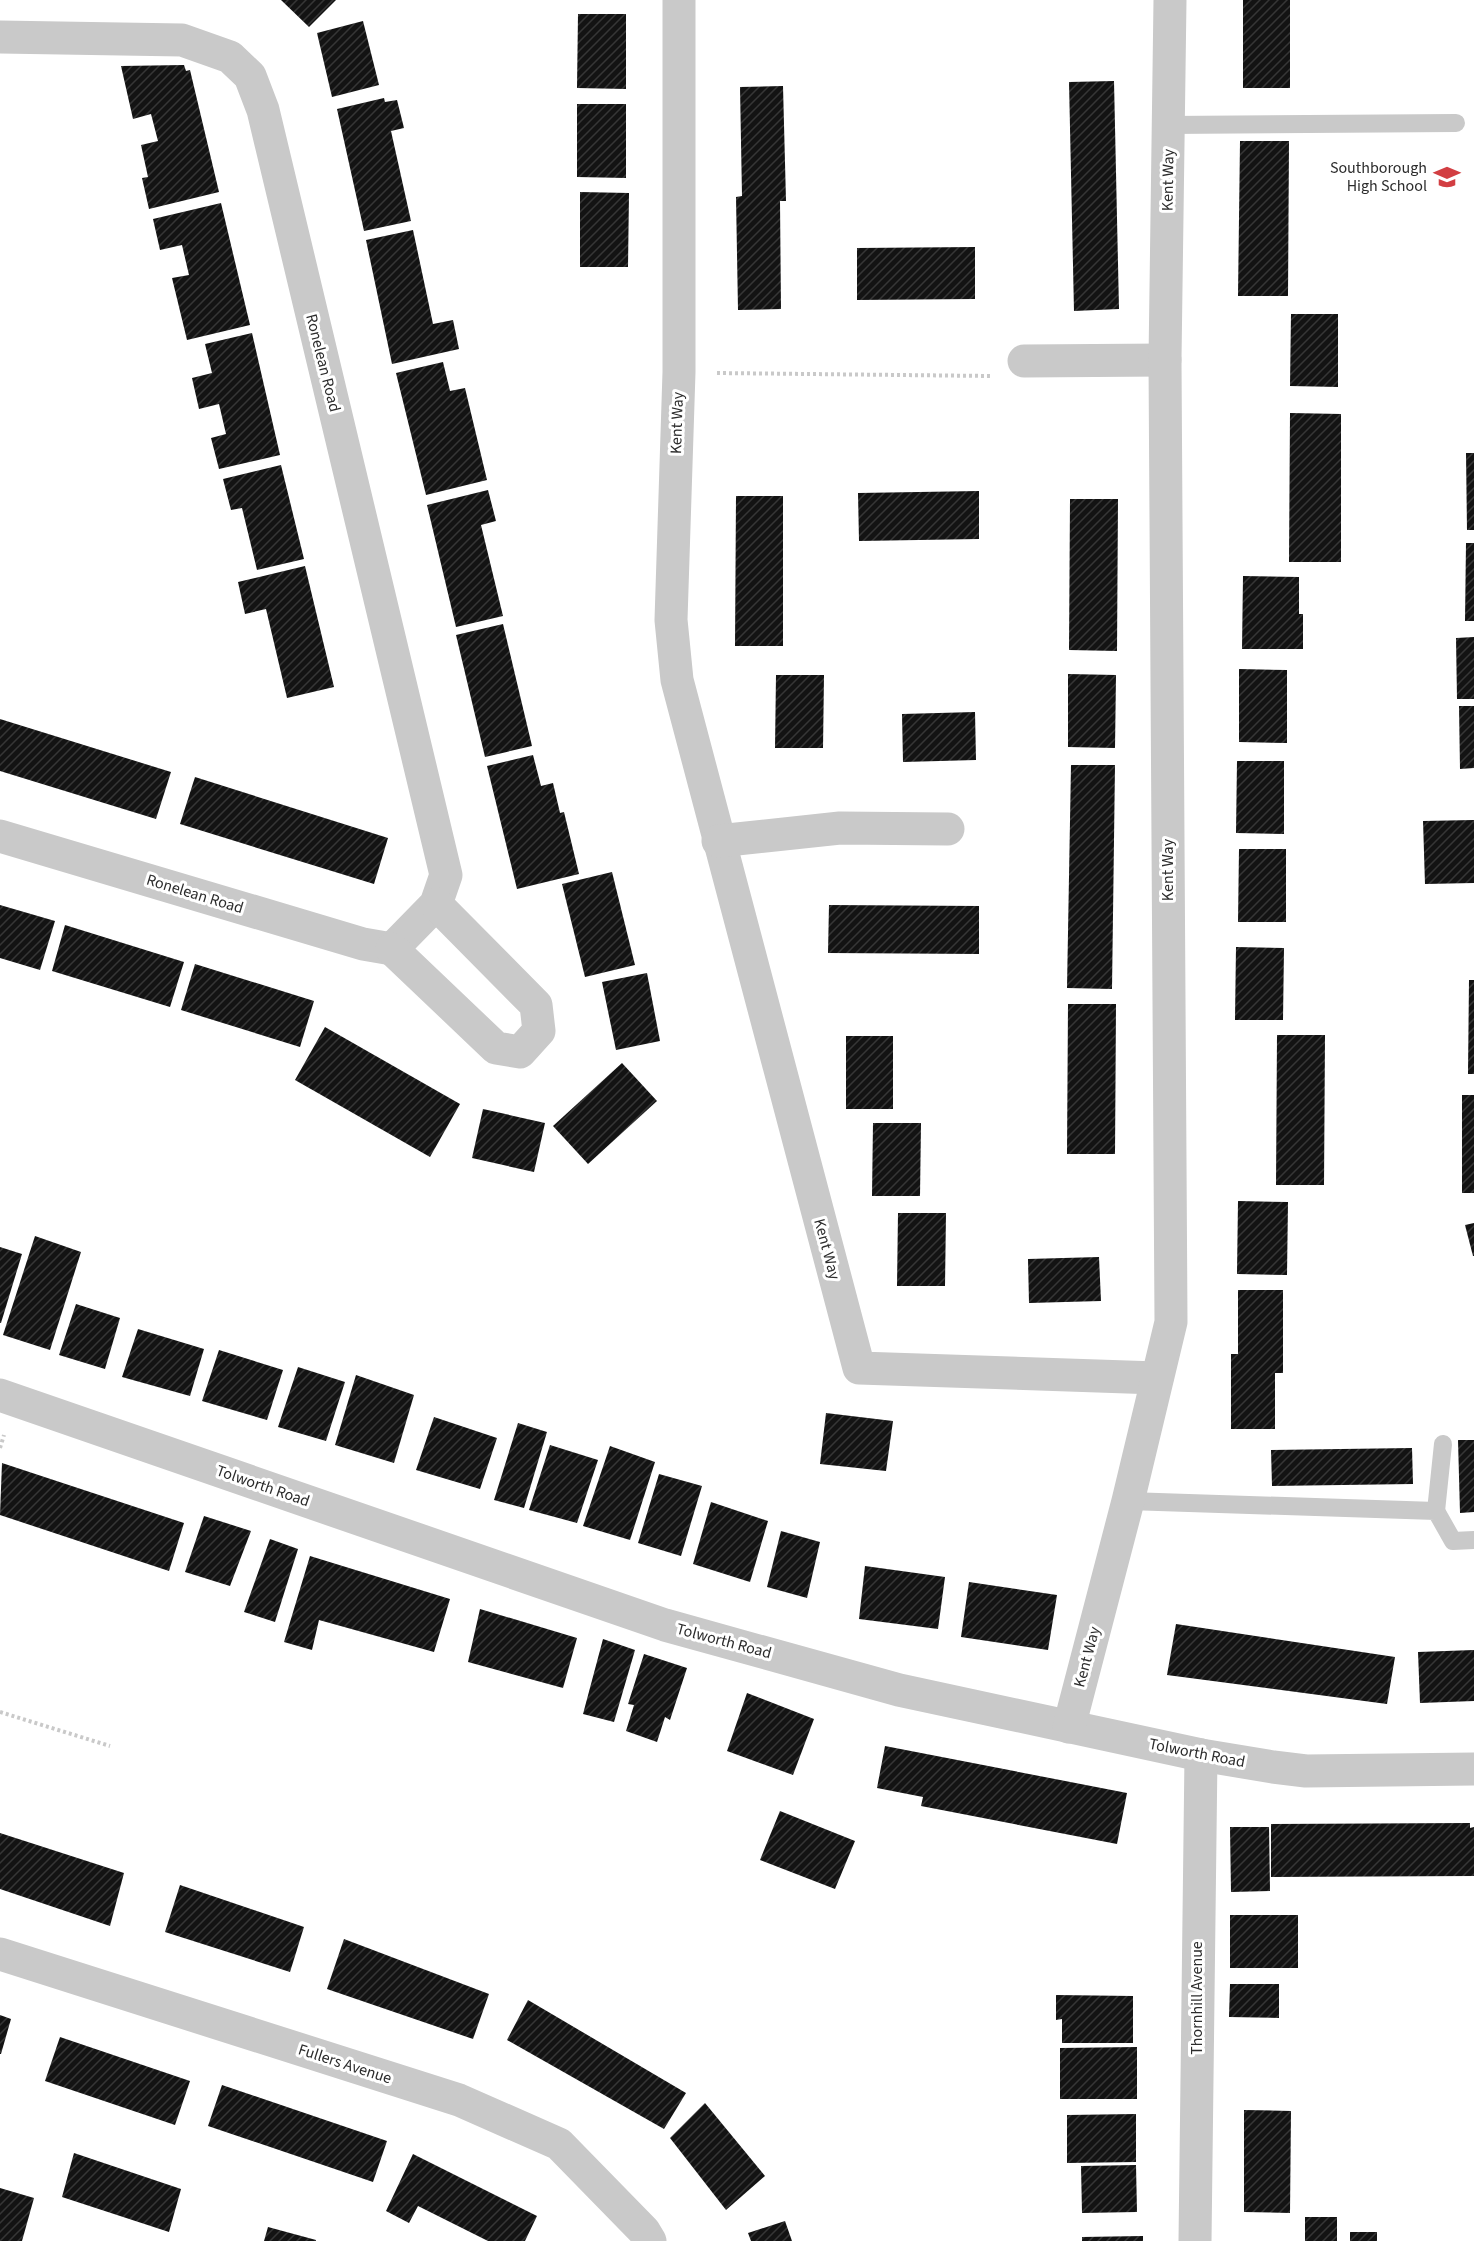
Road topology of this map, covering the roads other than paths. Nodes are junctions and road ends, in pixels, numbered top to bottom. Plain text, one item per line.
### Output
1 (679, 0) edge
2 (1170, 0) edge
3 (0, 37) edge
4 (1456, 123) dead end
5 (1168, 124) junction
6 (1165, 360) junction
7 (1024, 361) road end
8 (948, 829) dead end
9 (0, 836) edge
10 (718, 841) junction
11 (436, 904) junction
12 (392, 949) junction
13 (1157, 1378) junction
14 (0, 1395) edge
15 (1443, 1444) dead end
16 (1128, 1501) junction
17 (1436, 1511) junction
18 (1474, 1540) edge
19 (1069, 1726) junction
20 (1201, 1755) junction
21 (1474, 1769) edge
22 (0, 1954) edge
23 (650, 2241) edge
24 (1195, 2241) edge

1 - 10 street, Kent Way
2 - 5 street, Kent Way
3 - 11 street, Ronelean Road
4 - 5 lane
5 - 6 street, Kent Way
6 - 7 street
6 - 13 street, Kent Way
8 - 10 street
9 - 12 street, Ronelean Road
10 - 13 street, Kent Way
11 - 12 street, Ronelean Road
11 - 12 street
13 - 16 street, Kent Way
14 - 19 street, Tolworth Road
15 - 17 lane
16 - 17 lane
16 - 19 street, Kent Way
17 - 18 lane
19 - 20 street, Tolworth Road
20 - 21 street, Tolworth Road
20 - 24 street, Thornhill Avenue
22 - 23 street, Fullers Avenue

